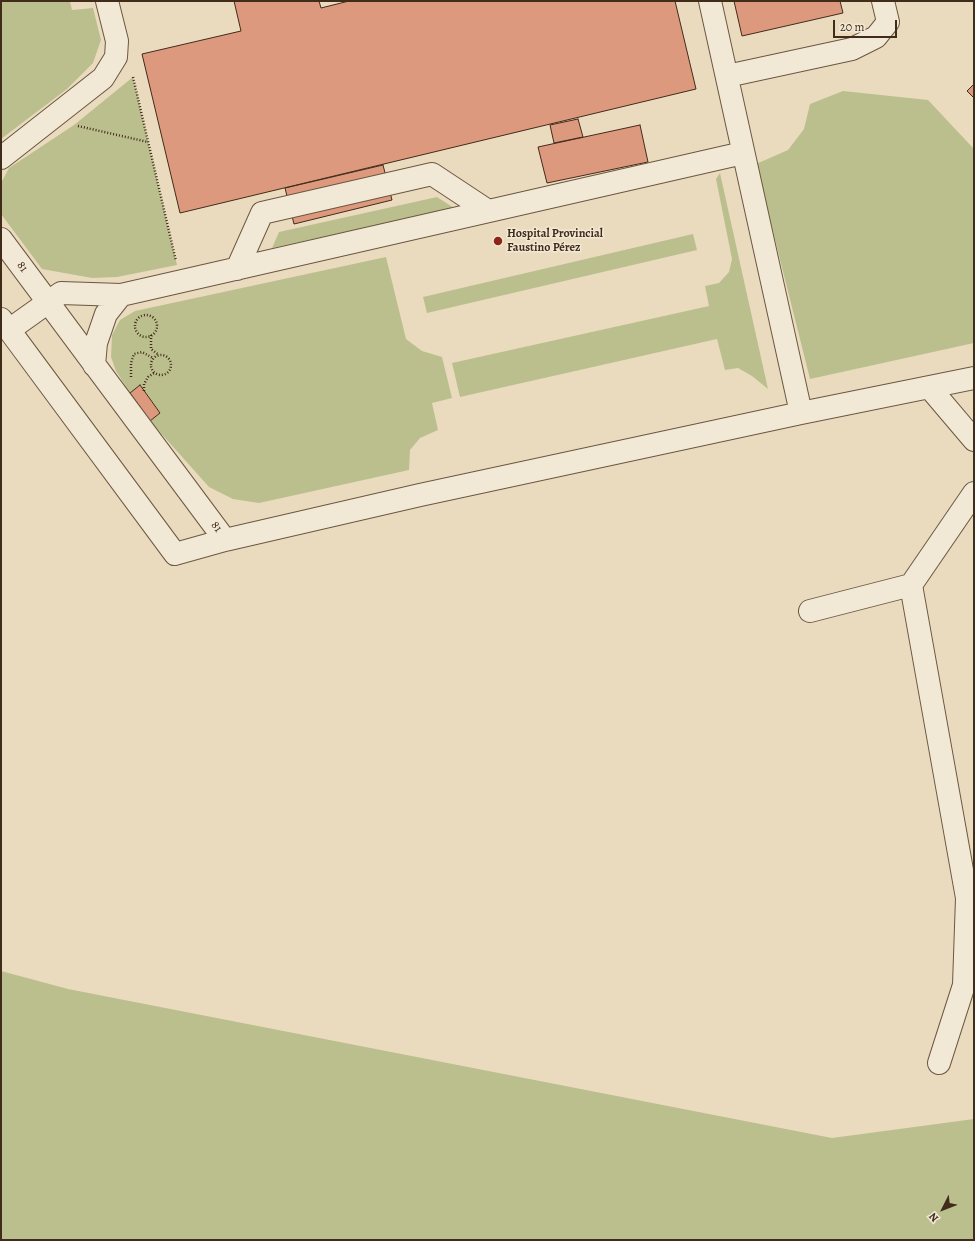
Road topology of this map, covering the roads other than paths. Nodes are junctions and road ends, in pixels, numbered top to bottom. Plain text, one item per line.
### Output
1 (107, 1) edge
2 (710, 1) edge
3 (883, 1) edge
4 (727, 76) junction
5 (744, 153) junction
6 (1, 158) edge
7 (488, 211) junction
8 (1, 239) edge
9 (237, 269) junction
10 (121, 295) junction
11 (48, 303) junction
12 (5, 324) edge
13 (94, 365) junction
14 (974, 378) edge
15 (929, 387) junction
16 (801, 413) junction
17 (974, 440) edge
18 (974, 493) edge
19 (225, 540) junction
20 (911, 586) junction
21 (810, 611) dead end
22 (971, 897) edge
23 (939, 1063) dead end

1 - 6 street
2 - 4 street
3 - 4 street
4 - 5 street
5 - 7 street
5 - 16 street
7 - 9 street
7 - 9 street
8 - 11 street, 81
9 - 10 street
10 - 11 street
10 - 13 street
11 - 12 street
11 - 13 street, 81
12 - 19 street, 81
13 - 19 street, 81
14 - 15 street
15 - 16 street
15 - 17 street
16 - 19 street
18 - 20 street
20 - 21 street
20 - 22 street
22 - 23 street

